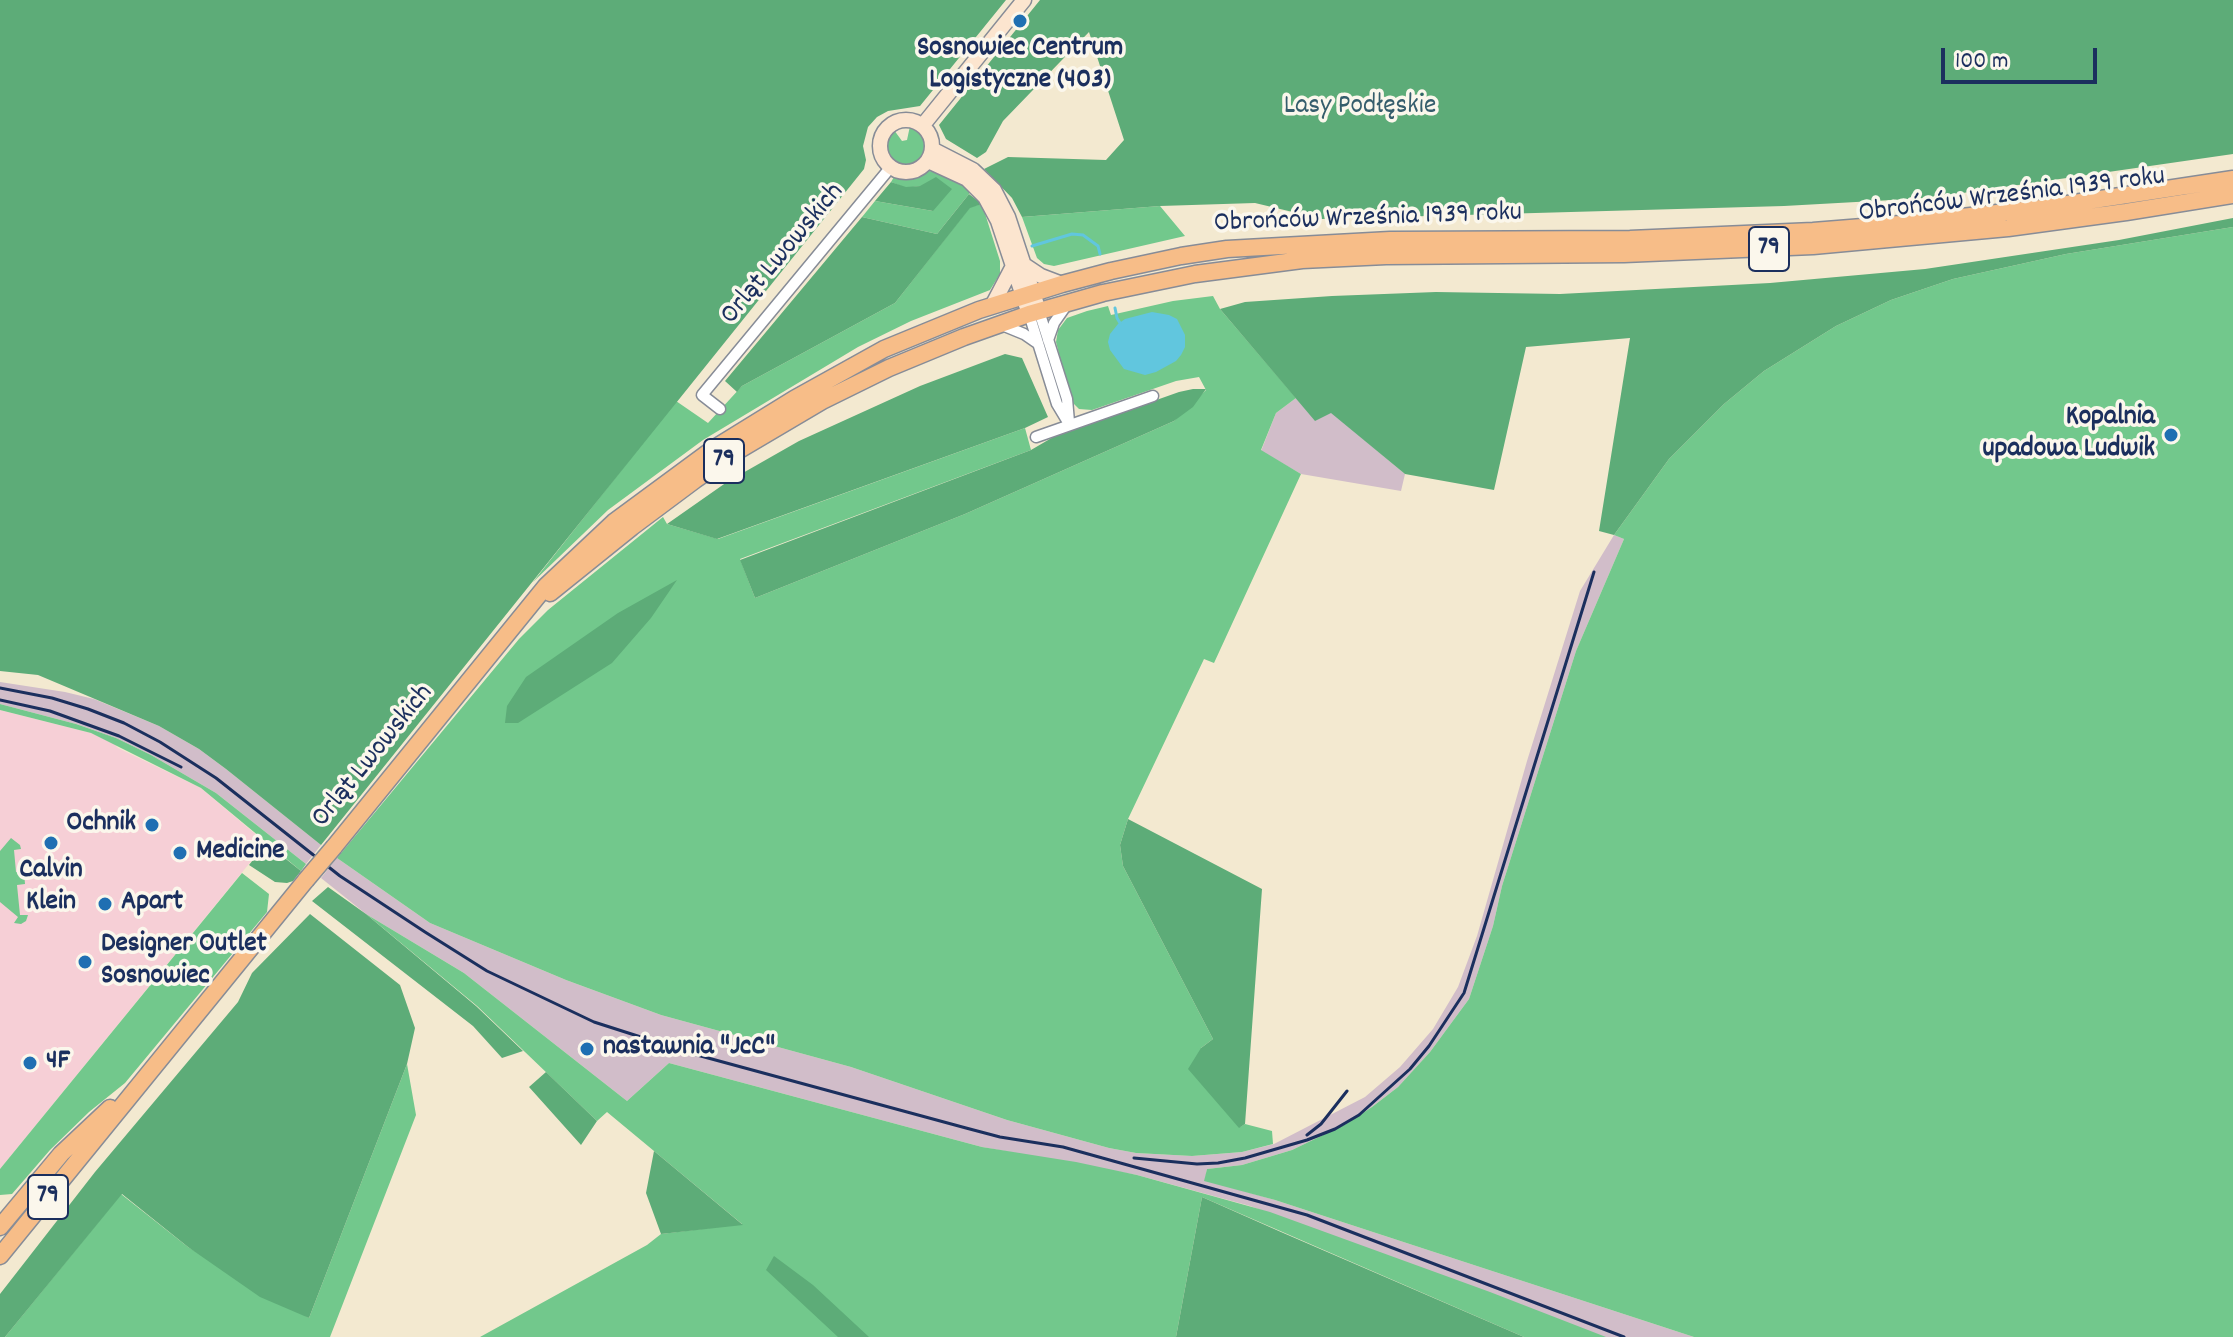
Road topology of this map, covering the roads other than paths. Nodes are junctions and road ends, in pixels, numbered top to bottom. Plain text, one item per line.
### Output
1 (1024, 0) edge
2 (923, 125) junction
3 (930, 155) junction
4 (890, 168) junction
5 (2233, 179) edge
6 (2233, 195) edge
7 (1018, 265) junction
8 (1062, 284) junction
9 (1028, 294) junction
10 (1069, 302) junction
11 (992, 306) junction
12 (1034, 313) junction
13 (1000, 324) junction
14 (1043, 342) junction
15 (1153, 396) dead end
16 (720, 409) dead end
17 (1069, 424) junction
18 (1036, 437) dead end
19 (514, 626) junction
20 (152, 1068) junction
21 (0, 1227) edge
22 (0, 1256) edge

1 - 2 street
2 - 3 street
2 - 4 street
3 - 4 street
3 - 7 street
4 - 16 street, Orląt Lwowskich
5 - 8 main road, Obrońców Września 1939 roku / 79
6 - 10 main road, Obrońców Września 1939 roku / 79
7 - 8 street
7 - 9 street
7 - 11 street
8 - 9 main road, Obrońców Września 1939 roku / 79
9 - 11 main road, Obrońców Września 1939 roku / 79
9 - 12 street
10 - 12 main road, Obrońców Września 1939 roku / 79
10 - 14 street
11 - 19 main road, Obrońców Września 1939 roku / 79
12 - 13 main road, Obrońców Września 1939 roku / 79
12 - 14 street
13 - 14 street
13 - 19 main road, Obrońców Września 1939 roku / 79
14 - 17 street
15 - 17 street
17 - 18 street
19 - 20 main road, Orląt Lwowskich / 79, bridge
20 - 21 main road, Orląt Lwowskich / 79
20 - 22 main road, Orląt Lwowskich / 79

